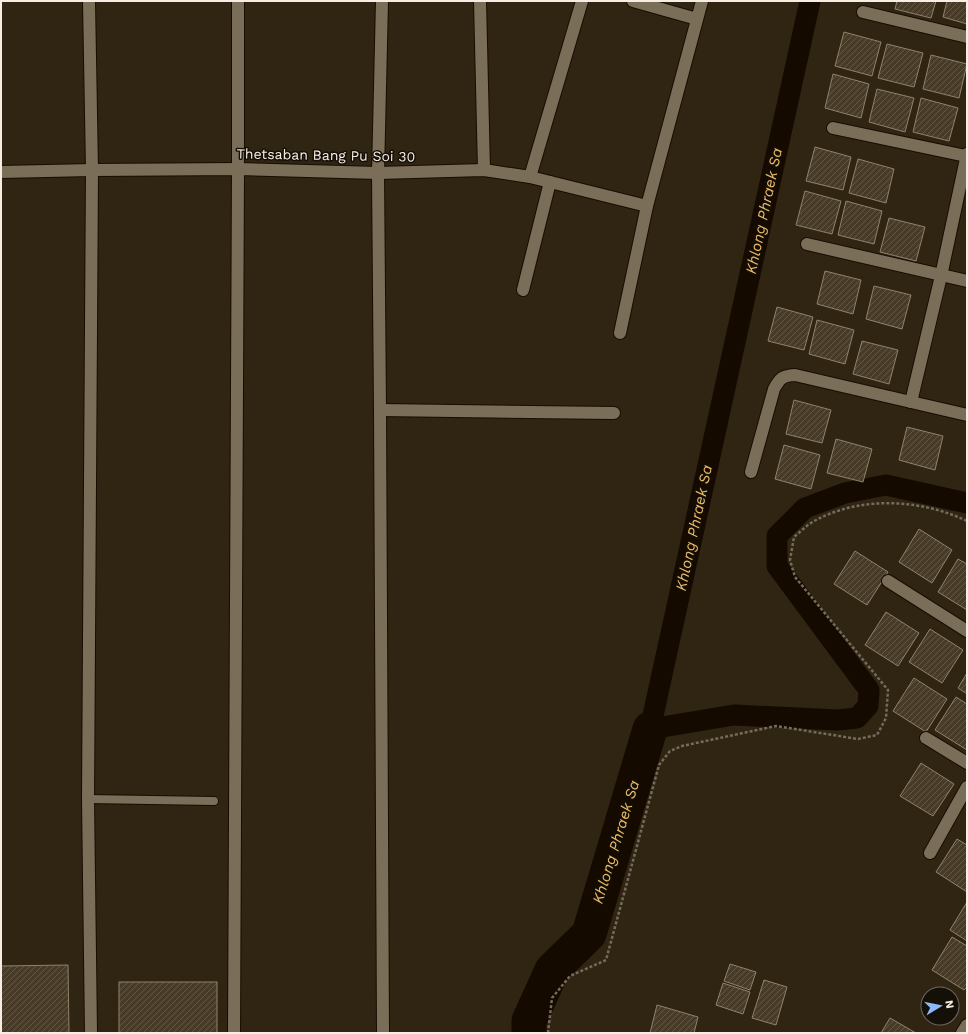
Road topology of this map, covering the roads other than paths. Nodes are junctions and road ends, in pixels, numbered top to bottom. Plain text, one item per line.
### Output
1 (90, 1) edge
2 (238, 1) edge
3 (382, 1) edge
4 (480, 1) edge
5 (582, 1) edge
6 (633, 1) edge
7 (702, 1) edge
8 (863, 12) dead end
9 (697, 19) junction
10 (967, 37) edge
11 (833, 128) dead end
12 (967, 155) edge
13 (238, 169) junction
14 (92, 170) junction
15 (484, 170) junction
16 (1, 172) edge
17 (378, 173) junction
18 (530, 177) junction
19 (550, 182) junction
20 (647, 206) junction
21 (807, 244) dead end
22 (941, 276) junction
23 (967, 282) edge
24 (523, 290) dead end
25 (620, 333) dead end
26 (911, 402) junction
27 (380, 410) junction
28 (614, 413) dead end
29 (967, 415) edge
30 (751, 472) dead end
31 (888, 581) dead end
32 (967, 631) edge
33 (926, 738) dead end
34 (967, 763) edge
35 (967, 787) edge
36 (88, 799) junction
37 (214, 801) dead end
38 (930, 854) dead end
39 (967, 1025) edge
40 (91, 1033) edge
41 (234, 1033) edge
42 (383, 1033) edge
43 (962, 1033) edge

1 - 14 street
2 - 13 street
3 - 17 street
4 - 15 street
5 - 18 street
6 - 9 street
7 - 9 street
8 - 10 street
9 - 20 street
11 - 12 street
12 - 22 street
13 - 14 street, Thetsaban Bang Pu Soi 30
13 - 17 street, Thetsaban Bang Pu Soi 30
13 - 41 street
14 - 16 street, Thetsaban Bang Pu Soi 30
14 - 36 street
15 - 17 street, Thetsaban Bang Pu Soi 30
15 - 18 street, Thetsaban Bang Pu Soi 30
17 - 27 street
18 - 19 street, Thetsaban Bang Pu Soi 30
19 - 20 street, Thetsaban Bang Pu Soi 30
19 - 24 street
20 - 25 street
21 - 22 street
22 - 23 street
22 - 26 street
26 - 29 street
26 - 30 street
27 - 28 street
27 - 42 street
31 - 32 street
33 - 34 street
35 - 38 street
36 - 37 lane
36 - 40 street
39 - 43 street

